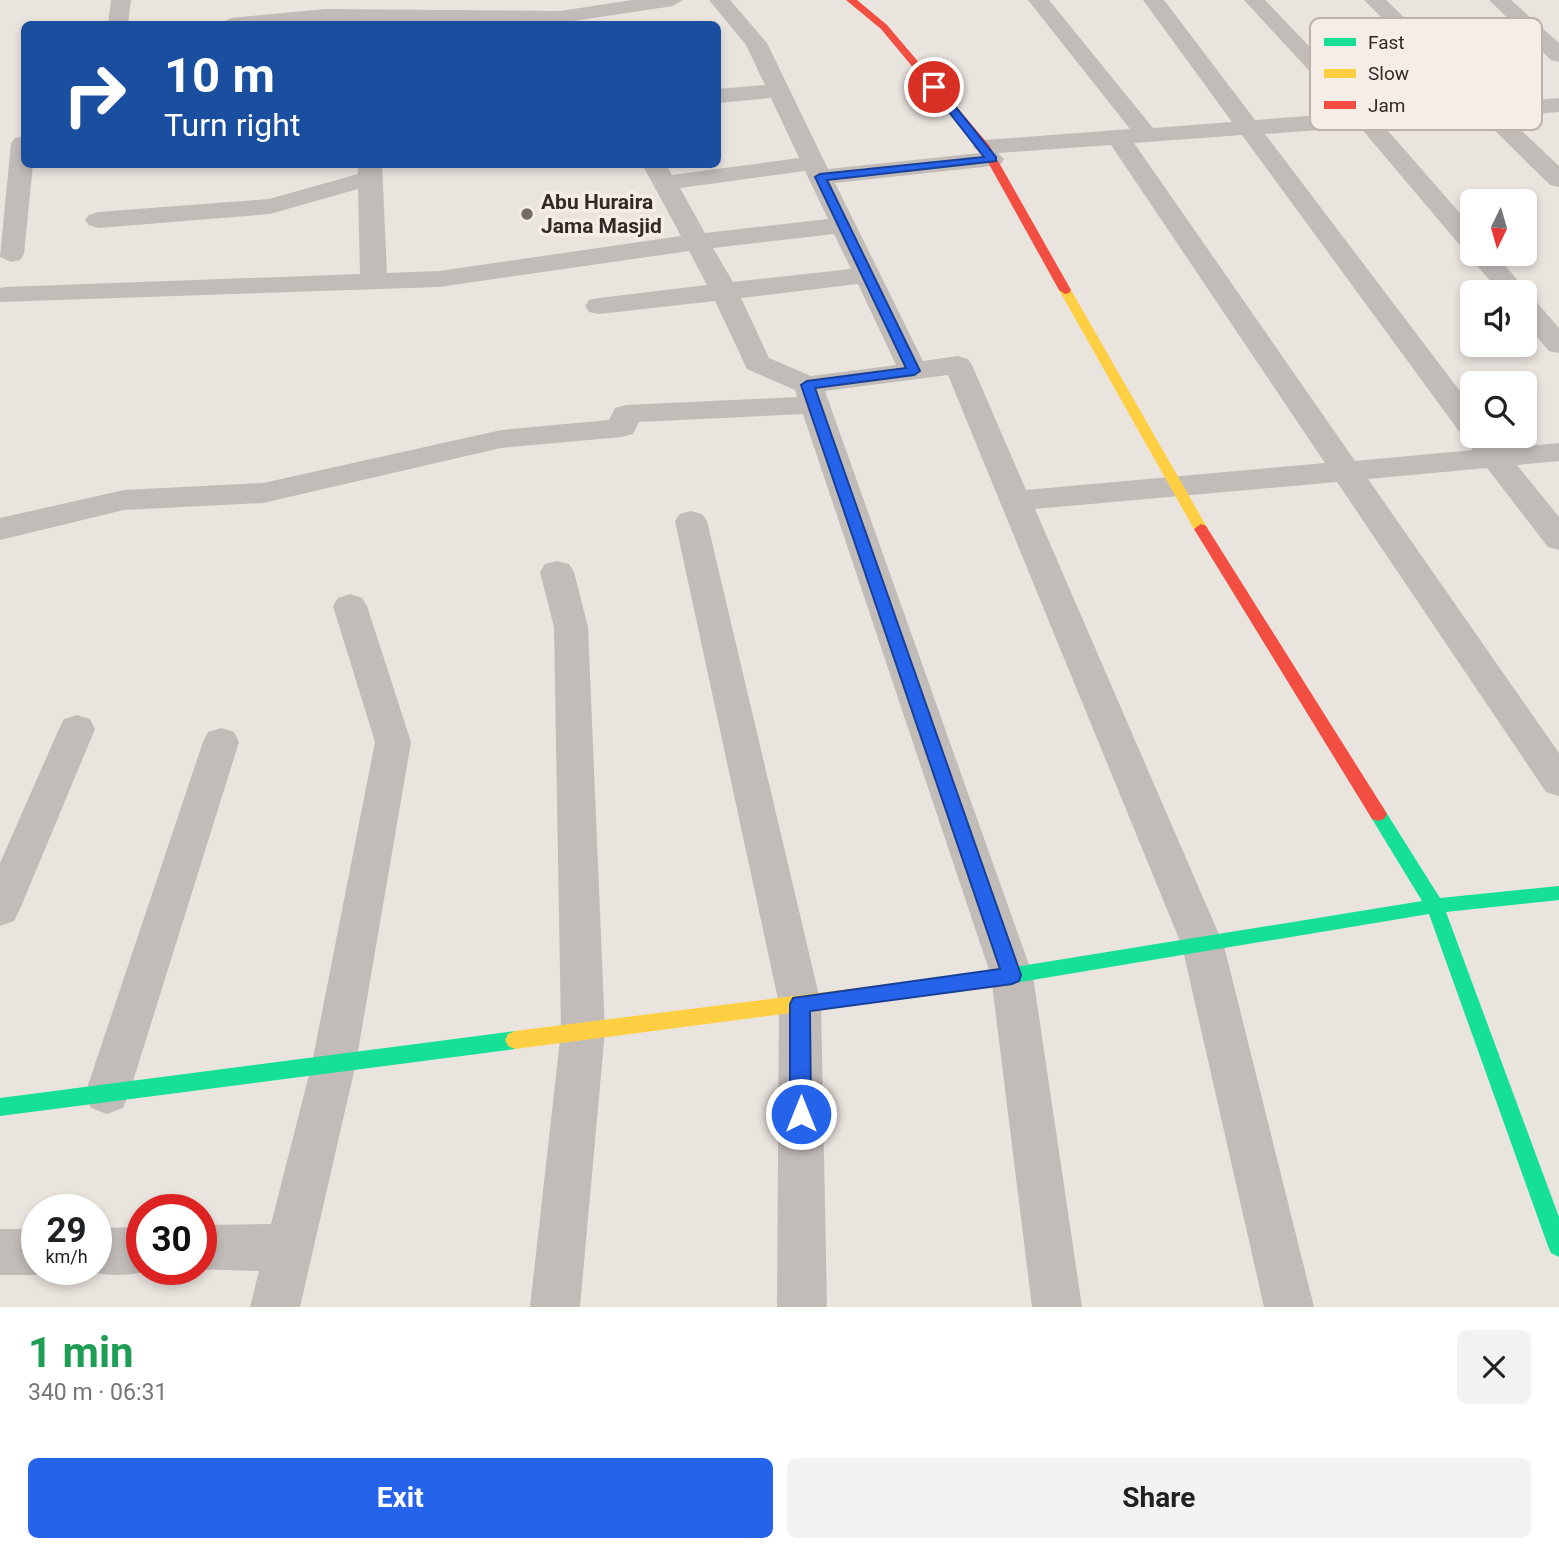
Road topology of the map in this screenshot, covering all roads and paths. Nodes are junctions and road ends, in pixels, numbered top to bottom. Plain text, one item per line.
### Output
1 (121, 0) edge
2 (673, 0) edge
3 (719, 0) edge
4 (851, 0) edge
5 (1038, 0) edge
6 (1153, 0) edge
7 (1254, 0) edge
8 (1374, 0) edge
9 (1499, 0) edge
10 (617, 10) edge
11 (1393, 18) edge
12 (1519, 18) edge
13 (118, 21) edge
14 (262, 21) edge
15 (1542, 39) edge
16 (1559, 55) edge
17 (1310, 60) edge
18 (779, 90) junction
19 (721, 96) edge
20 (1310, 122) edge
21 (1246, 126) junction
22 (1375, 130) edge
23 (1509, 130) edge
24 (1133, 136) junction
25 (16, 144) edge
26 (988, 153) junction
27 (817, 170) junction
28 (370, 171) edge
29 (659, 174) edge
30 (1559, 180) edge
31 (98, 220) dead end
32 (843, 225) junction
33 (1460, 229) edge
34 (694, 242) junction
35 (11, 254) dead end
36 (1491, 266) edge
37 (867, 275) junction
38 (1504, 280) edge
39 (374, 281) junction
40 (724, 291) junction
41 (5, 295) dead end
42 (599, 306) dead end
43 (1537, 319) edge
44 (1559, 345) edge
45 (914, 371) junction
46 (811, 395) junction
47 (1460, 412) edge
48 (1480, 448) edge
49 (1486, 448) edge
50 (1500, 448) edge
51 (1559, 452) edge
52 (1348, 474) junction
53 (1174, 485) junction
54 (1015, 501) junction
55 (691, 521) dead end
56 (0, 529) edge
57 (1559, 539) edge
58 (557, 572) dead end
59 (350, 606) dead end
60 (77, 729) dead end
61 (221, 742) dead end
62 (1559, 782) edge
63 (1559, 893) edge
64 (1435, 906) junction
65 (0, 909) edge
66 (1203, 946) junction
67 (1012, 975) junction
68 (800, 1004) junction
69 (583, 1031) junction
70 (334, 1063) junction
71 (107, 1094) junction
72 (0, 1107) edge
73 (1559, 1246) edge
74 (290, 1247) junction
75 (217, 1248) edge
76 (0, 1252) edge
77 (21, 1252) edge
78 (275, 1307) edge
79 (555, 1307) edge
80 (802, 1307) edge
81 (1057, 1307) edge
82 (1289, 1307) edge

1 - 13 street
2 - 10 street
3 - 18 street
4 - 26 street
5 - 24 street
6 - 21 street
7 - 17 street
8 - 11 street
9 - 12 street
10 - 14 street
15 - 16 street
18 - 19 street
18 - 27 street
20 - 21 street
21 - 24 street
21 - 47 street
22 - 33 street
23 - 30 street
24 - 26 street
24 - 52 street
25 - 35 street
26 - 27 street
26 - 53 street
27 - 29 street
27 - 32 street
28 - 31 street
28 - 39 street
29 - 34 street
32 - 34 street
32 - 37 street
34 - 39 street
34 - 40 street
36 - 38 street
37 - 40 street
37 - 45 street
39 - 41 street
40 - 42 street
40 - 46 street
43 - 44 street
45 - 46 street
45 - 54 street
46 - 56 street
46 - 67 street
48 - 52 street
49 - 57 street
50 - 51 street
52 - 53 street
52 - 62 street
53 - 54 street
53 - 64 street
54 - 66 street
55 - 68 street
58 - 69 street
59 - 70 street
60 - 65 street
61 - 71 street
63 - 64 street
64 - 66 street
64 - 73 street
66 - 67 street
66 - 82 street
67 - 68 street
67 - 81 street
68 - 69 street
68 - 80 street
69 - 70 street
69 - 79 street
70 - 71 street
70 - 74 street
71 - 72 street
74 - 75 street
74 - 78 street
76 - 77 street

